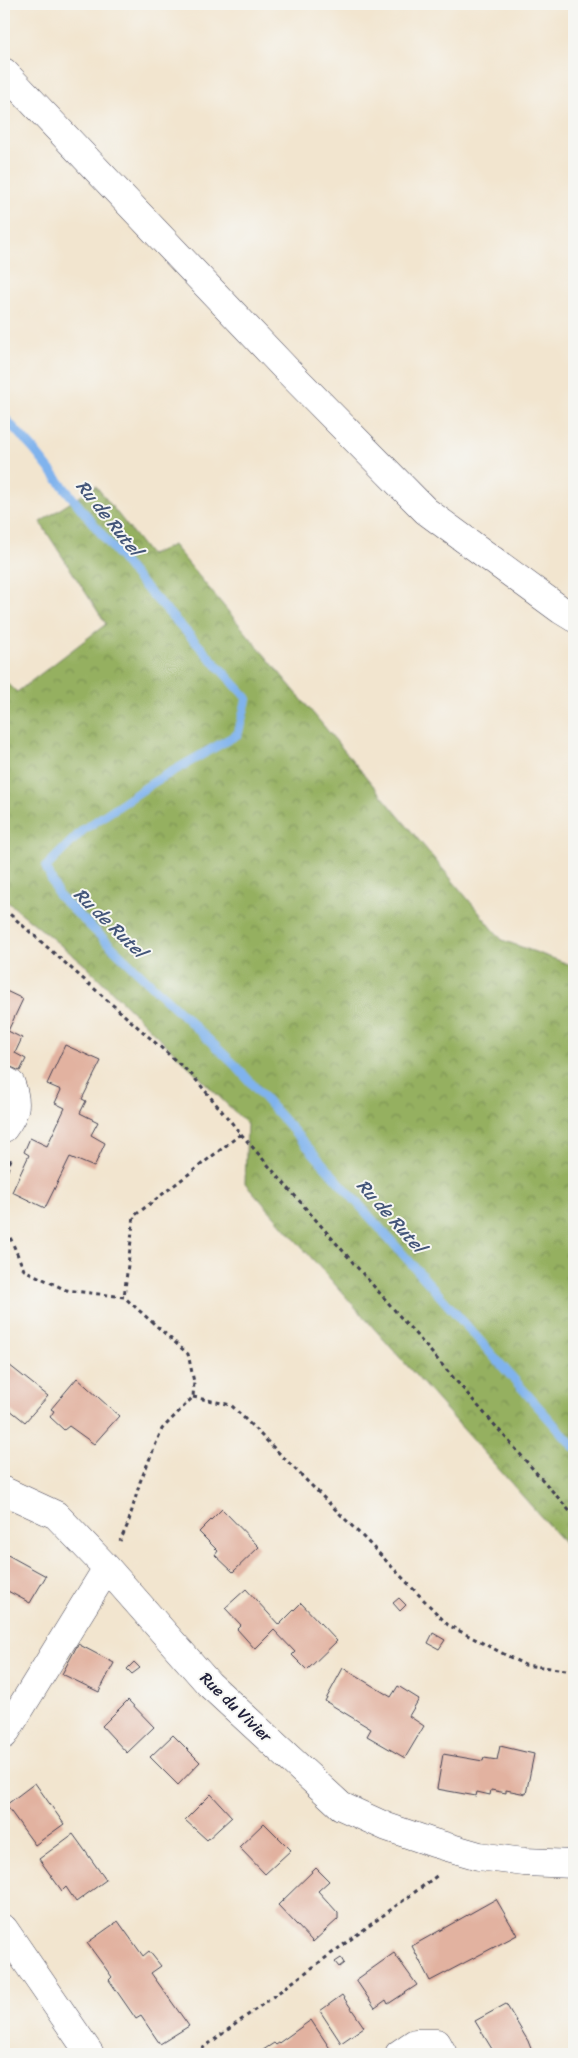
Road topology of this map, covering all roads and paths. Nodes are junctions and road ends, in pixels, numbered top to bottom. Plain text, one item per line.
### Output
1 (4, 72) edge
2 (574, 618) edge
3 (4, 909) edge
4 (4, 1080) edge
5 (4, 1128) edge
6 (241, 1134) junction
7 (4, 1223) edge
8 (124, 1297) junction
9 (193, 1397) junction
10 (4, 1491) edge
11 (574, 1516) edge
12 (107, 1568) junction
13 (574, 1671) edge
14 (4, 1735) edge
15 (468, 1853) junction
16 (574, 1864) edge
17 (4, 1929) edge
18 (90, 2054) edge
19 (195, 2054) edge
20 (399, 2054) edge
21 (443, 2054) edge

1 - 2 street
3 - 6 path
4 - 5 street
6 - 8 path
6 - 11 path
7 - 8 path
8 - 9 path
9 - 12 path
9 - 13 path
10 - 12 street, Rue du Vivier
12 - 14 street
12 - 15 street, Rue du Vivier
15 - 16 street, Rue du Vivier
15 - 19 path
17 - 18 street
20 - 21 street

